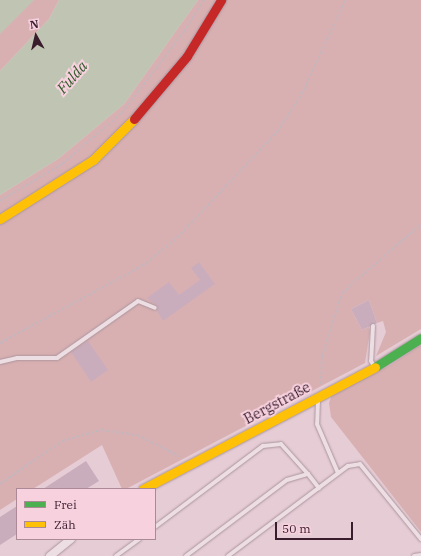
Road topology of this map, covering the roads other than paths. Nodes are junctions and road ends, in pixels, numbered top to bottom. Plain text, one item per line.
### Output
1 (221, 0) edge
2 (0, 218) edge
3 (155, 308) dead end
4 (373, 326) dead end
5 (421, 338) edge
6 (0, 362) edge
7 (375, 367) junction
8 (319, 397) junction
9 (338, 473) junction
10 (308, 474) junction
11 (145, 488) edge
12 (318, 488) junction
13 (156, 526) edge
14 (421, 539) edge
15 (70, 540) edge
16 (138, 540) edge
17 (421, 555) edge
18 (50, 556) edge
19 (116, 556) edge
20 (186, 556) edge
21 (228, 556) edge
22 (414, 556) edge

1 - 2 street
3 - 6 lane
4 - 7 lane
5 - 7 street, Bergstraße
7 - 8 street, Bergstraße
8 - 9 lane
8 - 11 street, Bergstraße
9 - 12 lane
9 - 14 lane
10 - 12 lane
10 - 13 lane
10 - 20 lane
12 - 21 lane
15 - 18 street
16 - 19 lane
17 - 22 lane

